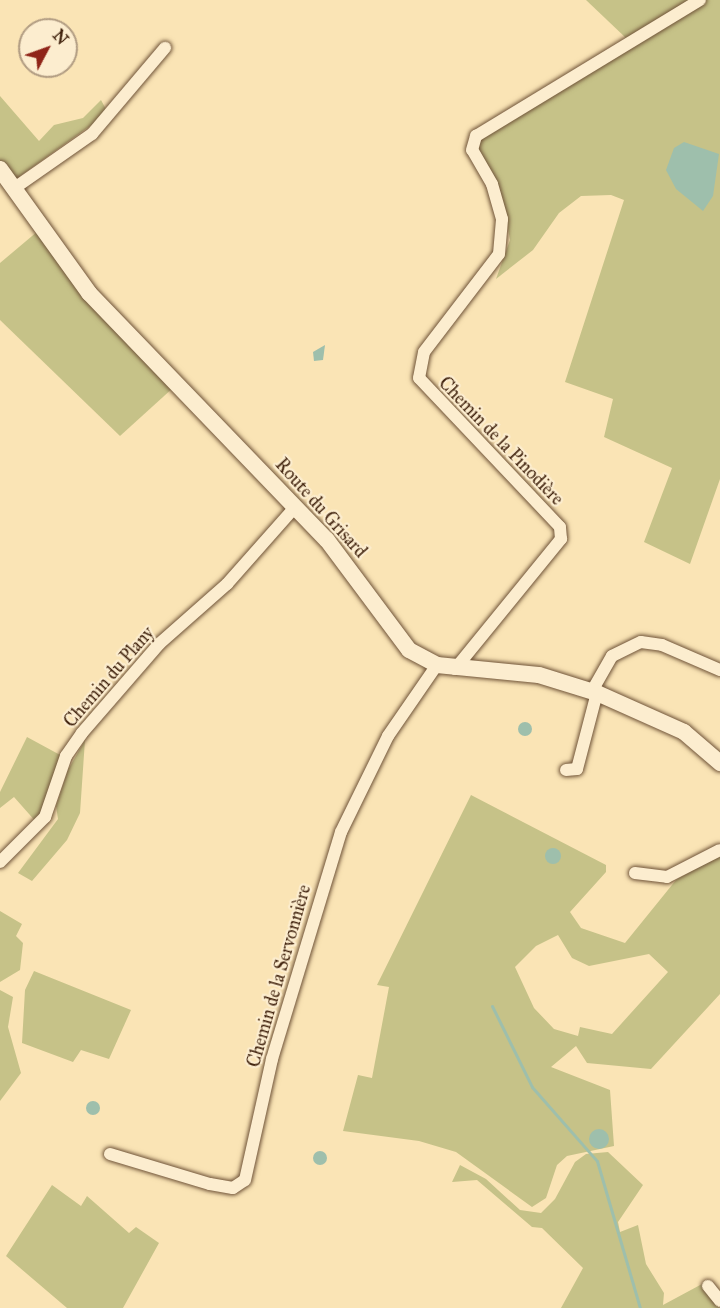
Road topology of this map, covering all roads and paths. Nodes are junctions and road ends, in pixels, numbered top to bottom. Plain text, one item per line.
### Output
1 (700, 0) edge
2 (165, 48) dead end
3 (0, 170) edge
4 (16, 187) junction
5 (296, 506) junction
6 (437, 665) junction
7 (455, 669) junction
8 (720, 670) edge
9 (594, 692) junction
10 (720, 763) edge
11 (566, 770) dead end
12 (720, 850) edge
13 (0, 862) edge
14 (635, 873) dead end
15 (110, 1154) dead end
16 (708, 1286) dead end
17 (720, 1301) edge

1 - 7 street, Chemin de la Pinodière
2 - 4 street
3 - 4 street, Route du Grisard
4 - 5 street, Route du Grisard
5 - 6 street, Route du Grisard
5 - 13 street, Chemin du Plany
6 - 7 street, Route du Grisard
6 - 15 street, Chemin de la Servonnière
7 - 9 street, Route du Grisard
8 - 9 street
9 - 10 street, Route du Grisard
9 - 11 street
12 - 14 street
16 - 17 street

